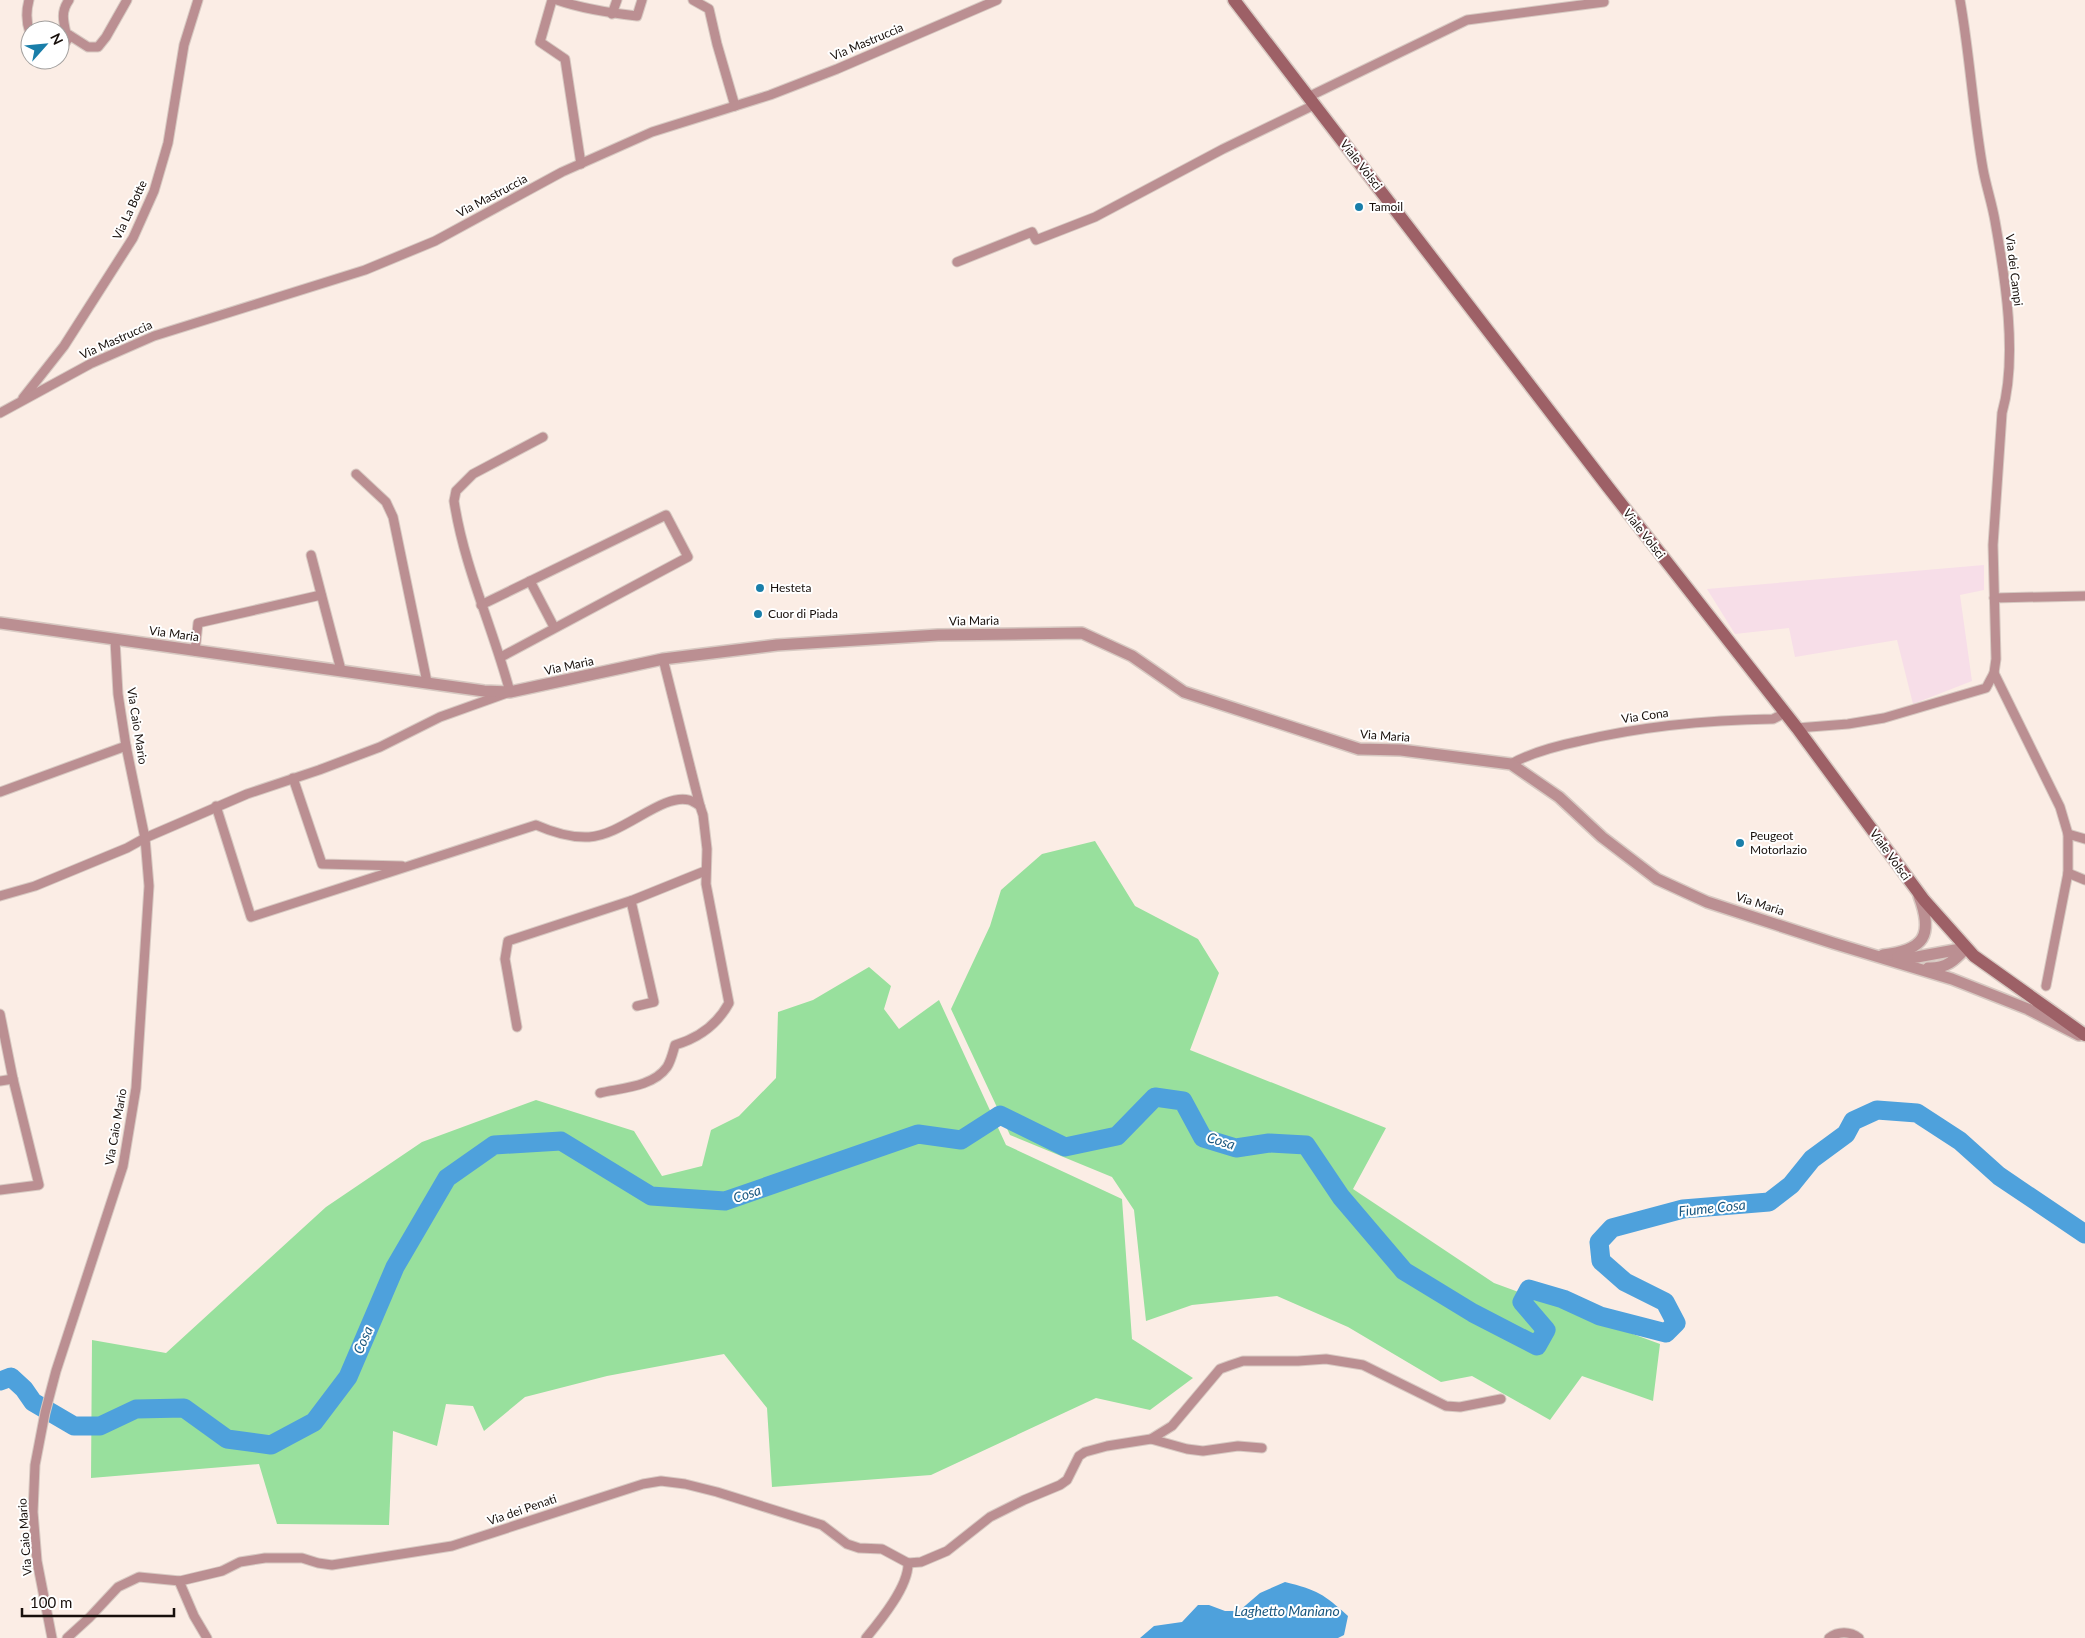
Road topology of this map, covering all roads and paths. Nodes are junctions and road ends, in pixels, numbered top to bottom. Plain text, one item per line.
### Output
1 (29, 0) edge
2 (69, 0) edge
3 (127, 0) edge
4 (198, 0) edge
5 (552, 0) edge
6 (557, 0) edge
7 (618, 0) edge
8 (642, 0) edge
9 (693, 0) edge
10 (704, 0) edge
11 (997, 0) edge
12 (1234, 0) edge
13 (1960, 0) edge
14 (1604, 2) dead end
15 (709, 9) junction
16 (612, 14) junction
17 (27, 20) edge
18 (64, 20) edge
19 (70, 36) edge
20 (1311, 101) junction
21 (735, 106) junction
22 (581, 164) junction
23 (957, 262) dead end
24 (20, 402) junction
25 (0, 413) edge
26 (543, 437) dead end
27 (356, 474) dead end
28 (311, 555) dead end
29 (530, 581) junction
30 (321, 594) junction
31 (2085, 596) edge
32 (1994, 598) junction
33 (482, 606) junction
34 (0, 623) edge
35 (554, 627) junction
36 (115, 640) junction
37 (195, 650) junction
38 (501, 657) junction
39 (662, 659) junction
40 (341, 670) junction
41 (1994, 673) junction
42 (427, 682) junction
43 (510, 692) junction
44 (1785, 713) junction
45 (1797, 728) junction
46 (126, 746) junction
47 (1511, 764) junction
48 (294, 778) junction
49 (0, 792) edge
50 (216, 806) junction
51 (700, 806) junction
52 (2068, 834) junction
53 (145, 838) junction
54 (2085, 839) edge
55 (410, 866) junction
56 (705, 871) junction
57 (2068, 873) junction
58 (2085, 880) edge
59 (1918, 892) junction
60 (0, 896) edge
61 (631, 901) junction
62 (1966, 948) junction
63 (1878, 955) junction
64 (1911, 966) junction
65 (2046, 986) dead end
66 (637, 1006) dead end
67 (0, 1014) edge
68 (517, 1027) dead end
69 (2085, 1036) edge
70 (13, 1079) junction
71 (0, 1081) edge
72 (600, 1093) dead end
73 (0, 1190) edge
74 (1501, 1399) dead end
75 (1151, 1439) junction
76 (1262, 1448) dead end
77 (908, 1563) junction
78 (179, 1581) junction
79 (52, 1638) edge
80 (67, 1638) edge
81 (206, 1638) edge
82 (866, 1638) edge
83 (1829, 1638) edge
84 (1858, 1638) edge

1 - 17 street
2 - 18 street
3 - 19 street
4 - 24 street, Via La Botte
5 - 22 street
6 - 16 street
7 - 16 street
8 - 16 street
9 - 15 street
10 - 15 street
11 - 21 street, Via Mastruccia
12 - 20 main road, Viale Volsci
13 - 32 street, Via dei Campi
14 - 20 street
15 - 21 street
20 - 23 street
20 - 44 main road, Viale Volsci
21 - 22 street, Via Mastruccia
22 - 24 street, Via Mastruccia
24 - 25 street, Via Mastruccia
26 - 33 street
27 - 42 street
28 - 30 street
29 - 33 street
29 - 35 street
29 - 35 street
30 - 37 street
30 - 40 street
31 - 32 street
32 - 41 street, Via dei Campi
33 - 38 street
34 - 36 street, Via Maria
35 - 38 street
36 - 37 street, Via Maria
36 - 46 street, Via Caio Mario
37 - 40 street, Via Maria
38 - 43 street
39 - 43 street, Via Maria
39 - 47 street, Via Maria
39 - 51 street
40 - 42 street, Via Maria
41 - 45 street
41 - 52 street
42 - 43 street, Via Maria
43 - 48 street
44 - 45 main road, Viale Volsci
44 - 47 street, Via Cona
45 - 59 main road, Viale Volsci
46 - 49 street
46 - 53 street, Via Caio Mario
47 - 63 street, Via Maria
48 - 50 street
48 - 55 street
50 - 53 street
50 - 55 street
51 - 55 street
51 - 56 street
52 - 54 street
52 - 57 street
53 - 60 street
53 - 79 street, Via Caio Mario
56 - 61 street
56 - 72 street
57 - 58 street
57 - 65 street
59 - 62 main road, Viale Volsci
59 - 63 street
61 - 66 street
61 - 68 street
62 - 63 street
62 - 64 street
62 - 69 main road, Viale Volsci
63 - 64 street
64 - 69 street
67 - 70 street
70 - 71 street
70 - 73 street
74 - 75 street
75 - 76 street
75 - 77 street
77 - 78 street, Via dei Penati
77 - 82 street
78 - 80 street, Via dei Penati
78 - 81 street
83 - 84 street

